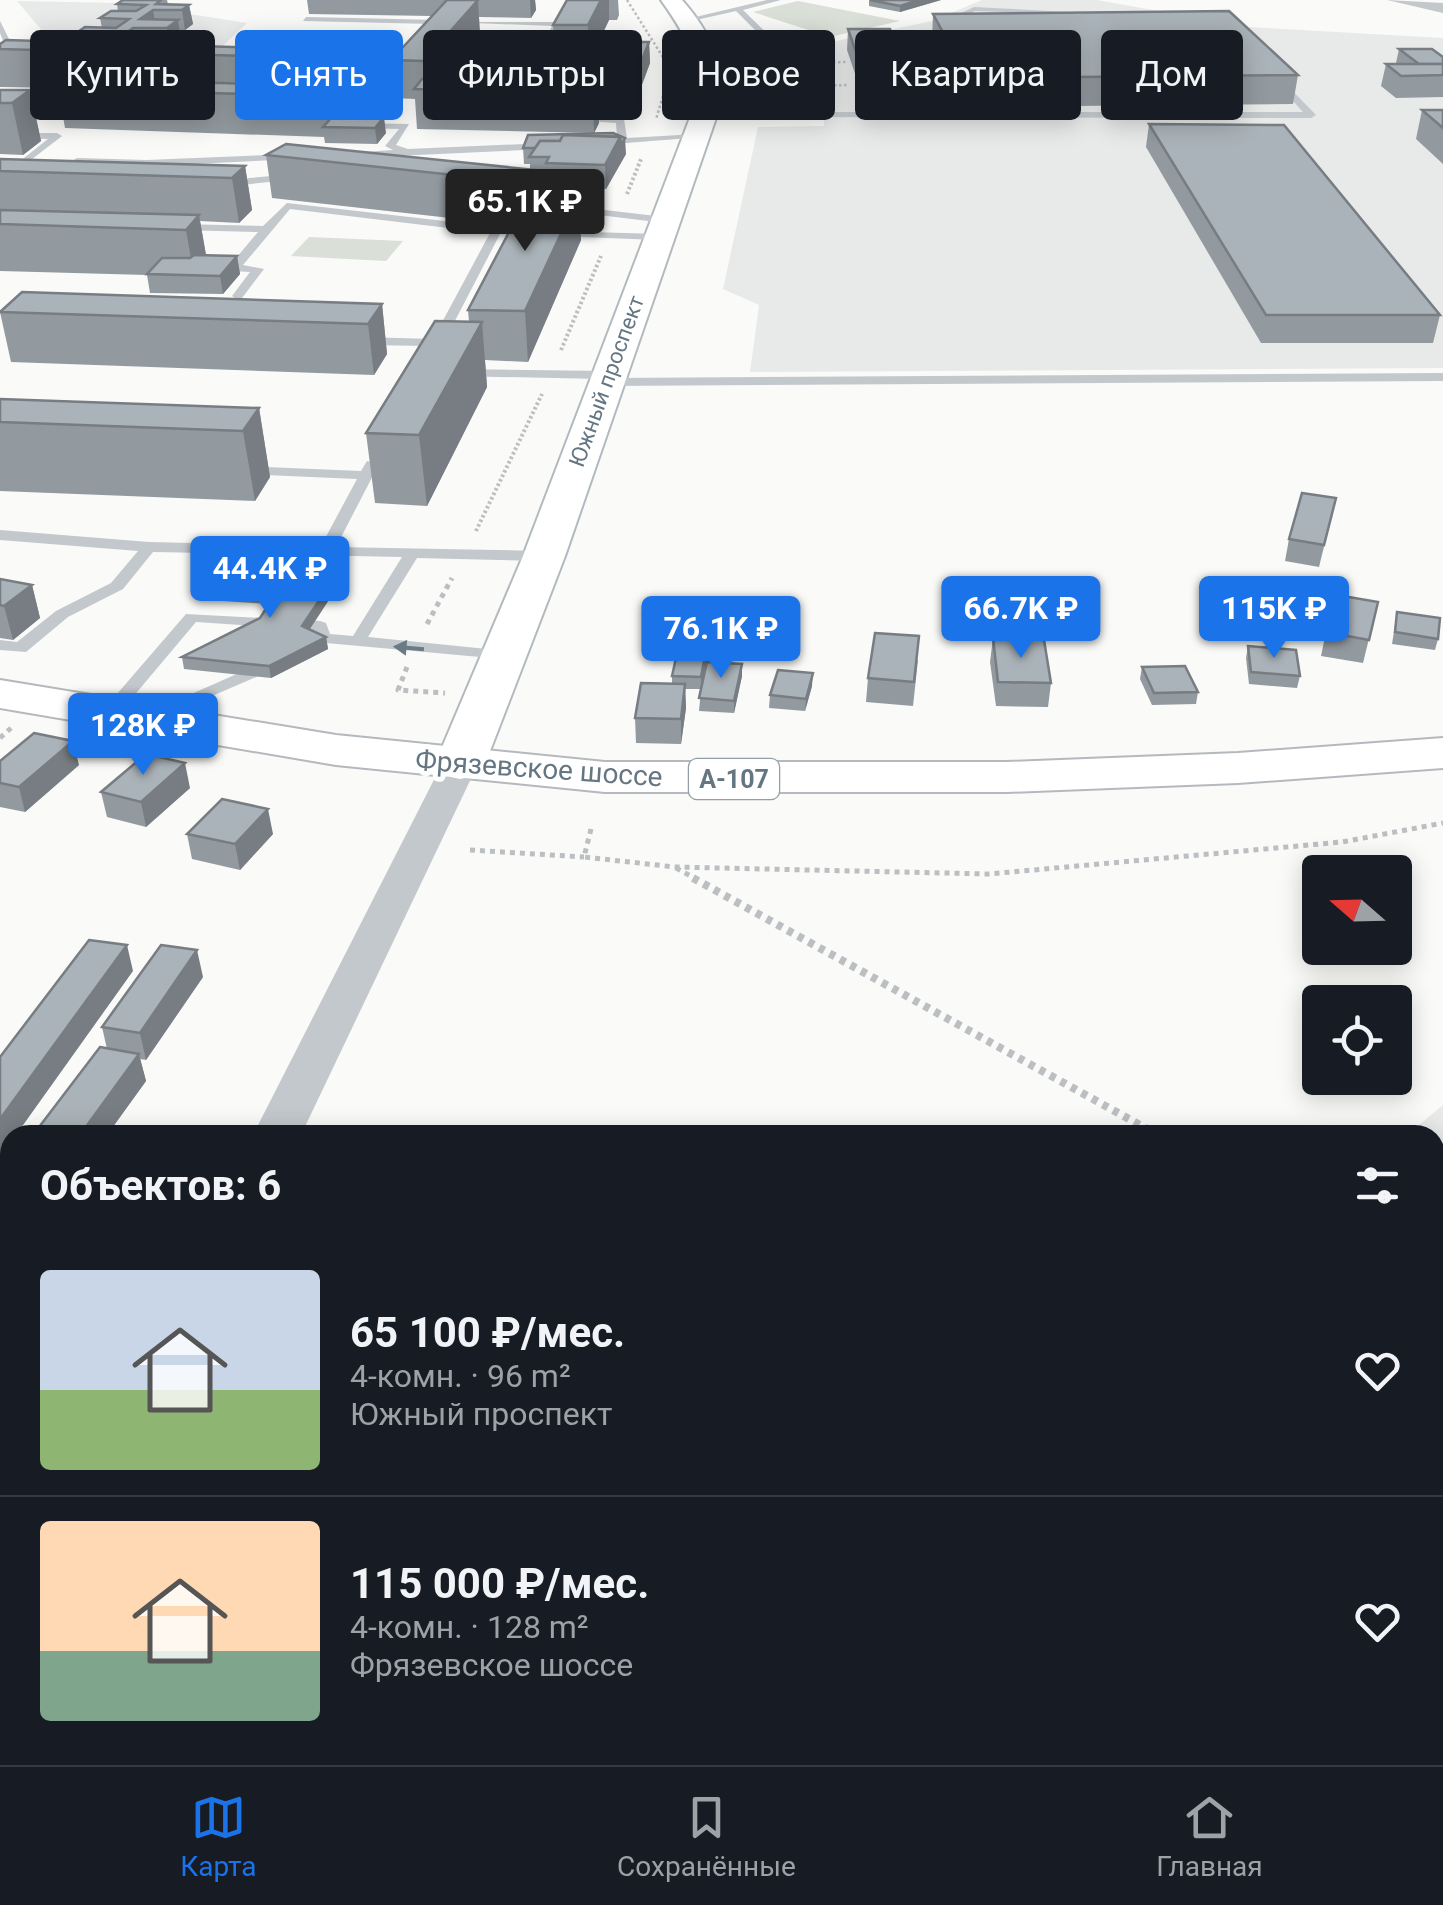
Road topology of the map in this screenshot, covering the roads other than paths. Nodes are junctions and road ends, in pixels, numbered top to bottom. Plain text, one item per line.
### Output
1 (572, 0) edge
2 (776, 0) edge
3 (1395, 0) edge
4 (1443, 8) edge
5 (679, 10) edge
6 (738, 10) junction
7 (306, 19) dead end
8 (440, 22) junction
9 (0, 23) edge
10 (557, 24) junction
11 (1048, 25) edge
12 (988, 26) edge
13 (433, 30) edge
14 (554, 30) edge
15 (759, 30) edge
16 (4, 38) edge
17 (415, 51) edge
18 (19, 62) edge
19 (403, 66) edge
20 (1273, 74) edge
21 (0, 94) edge
22 (30, 95) edge
23 (0, 110) edge
24 (30, 111) edge
25 (835, 115) edge
26 (0, 120) edge
27 (364, 120) edge
28 (610, 120) edge
29 (742, 120) edge
30 (700, 126) junction
31 (622, 140) junction
32 (589, 143) edge
33 (555, 145) edge
34 (406, 152) junction
35 (313, 156) edge
36 (331, 156) edge
37 (14, 160) edge
38 (27, 160) junction
39 (47, 161) edge
40 (69, 165) edge
41 (316, 180) edge
42 (207, 190) edge
43 (543, 206) edge
44 (171, 227) edge
45 (662, 228) junction
46 (266, 229) junction
47 (497, 230) junction
48 (215, 256) edge
49 (234, 268) junction
50 (238, 296) edge
51 (339, 340) edge
52 (436, 344) junction
53 (421, 372) edge
54 (440, 373) edge
55 (1443, 377) edge
56 (606, 378) junction
57 (376, 458) edge
58 (232, 470) edge
59 (366, 475) junction
60 (0, 535) edge
61 (149, 547) junction
62 (326, 551) junction
63 (412, 553) junction
64 (544, 556) junction
65 (31, 609) edge
66 (62, 614) junction
67 (324, 638) junction
68 (357, 642) junction
69 (0, 644) edge
70 (506, 656) junction
71 (0, 694) edge
72 (128, 716) junction
73 (1443, 752) edge
74 (460, 764) junction
75 (282, 1125) edge

1 - 10 lane
2 - 6 lane
3 - 4 street
5 - 6 lane
5 - 30 main road, Южный проспект
6 - 15 lane
7 - 8 lane
8 - 10 lane
8 - 13 lane
9 - 16 lane
10 - 14 lane
11 - 12 lane
16 - 18 lane
17 - 19 lane
20 - 25 lane
21 - 22 lane
23 - 24 lane
26 - 38 lane
27 - 34 lane
28 - 31 lane
29 - 30 lane
30 - 31 lane
30 - 45 main road, Южный проспект
31 - 32 lane
33 - 34 lane
34 - 36 lane
35 - 40 lane
37 - 38 lane
38 - 39 lane
41 - 42 lane
43 - 45 lane
44 - 46 lane
45 - 47 lane
45 - 56 main road, Южный проспект
46 - 47 lane
46 - 49 lane
47 - 52 lane
48 - 49 lane
49 - 50 lane
51 - 52 lane
52 - 53 lane
54 - 56 lane
55 - 56 lane
56 - 64 main road, Южный проспект
57 - 59 lane
58 - 59 lane
59 - 62 lane
60 - 61 lane
61 - 62 lane
61 - 66 lane
62 - 63 lane
63 - 64 lane
63 - 68 lane
64 - 70 main road, Южный проспект
65 - 66 lane
66 - 69 lane
67 - 68 lane
67 - 72 lane
67 - 72 lane
70 -> 68 lane
70 - 74 main road, Южный проспект
71 - 72 main road, Фрязевское шоссе / А-107
72 - 74 main road, Фрязевское шоссе / А-107
73 - 74 main road, Фрязевское шоссе / А-107
74 - 75 street

